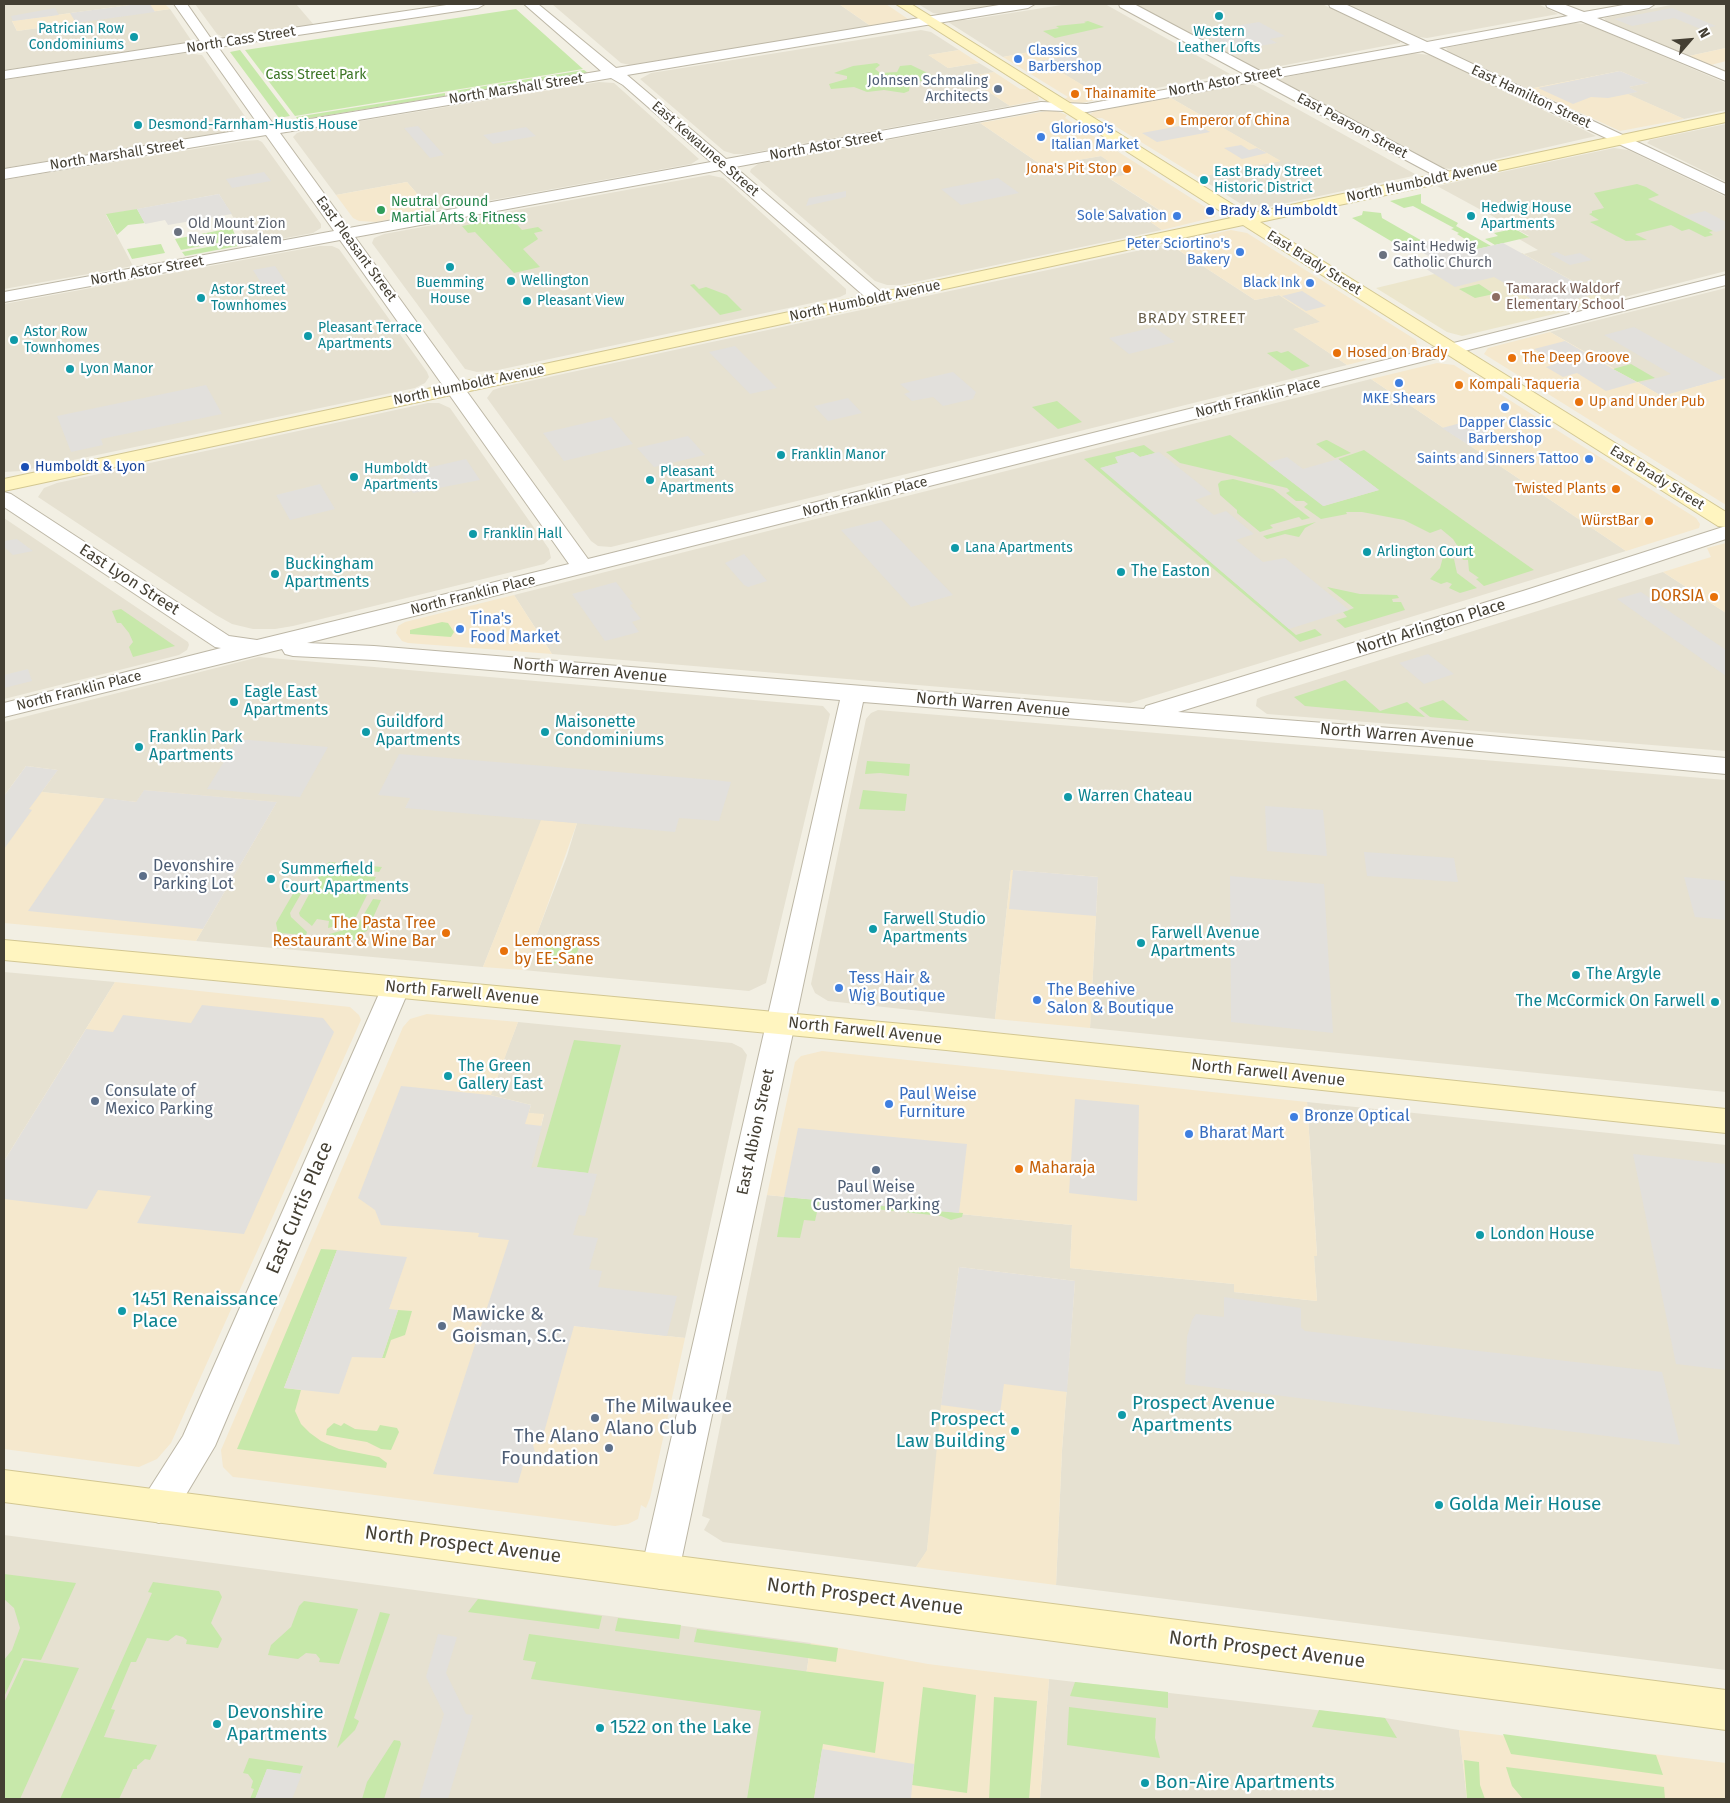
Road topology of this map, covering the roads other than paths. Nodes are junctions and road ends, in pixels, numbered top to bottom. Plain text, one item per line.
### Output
1 (180, 4) edge
2 (478, 4) edge
3 (530, 4) edge
4 (902, 4) edge
5 (1028, 4) edge
6 (1125, 4) edge
7 (1335, 4) edge
8 (1552, 4) edge
9 (1649, 4) edge
10 (1583, 17) junction
11 (930, 21) junction
12 (209, 44) junction
13 (1424, 46) junction
14 (615, 73) junction
15 (4, 75) edge
16 (1259, 76) junction
17 (1726, 77) edge
18 (1066, 107) junction
19 (1726, 117) edge
20 (272, 130) junction
21 (1621, 140) junction
22 (723, 165) junction
23 (4, 174) edge
24 (1447, 177) junction
25 (1726, 190) edge
26 (1246, 220) junction
27 (345, 234) junction
28 (1726, 280) edge
29 (4, 297) edge
30 (877, 298) junction
31 (1452, 349) junction
32 (456, 388) junction
33 (4, 485) edge
34 (4, 498) edge
35 (1726, 521) edge
36 (1726, 532) edge
37 (583, 568) junction
38 (260, 647) junction
39 (854, 694) junction
40 (4, 710) edge
41 (1135, 716) junction
42 (1726, 766) edge
43 (4, 950) edge
44 (396, 987) junction
45 (781, 1023) junction
46 (1726, 1120) edge
47 (4, 1486) edge
48 (159, 1506) junction
49 (660, 1571) junction
50 (1726, 1710) edge

1 - 12 street, East Pleasant Street
2 - 12 street, North Cass Street
3 - 14 street, East Kewaunee Street
4 - 11 main road, East Brady Street
5 - 11 street, North Marshall Street
6 - 16 street, East Pearson Street
7 - 13 street, East Hamilton Street
8 - 10 street
9 - 10 street, North Astor Street
10 - 13 street, North Astor Street
10 - 17 street
11 - 14 street, North Marshall Street
11 - 18 main road, East Brady Street
12 - 15 street, North Cass Street
12 - 20 street, East Pleasant Street
13 - 16 street, North Astor Street
13 - 21 street, East Hamilton Street
14 - 20 street, North Marshall Street
14 - 22 street, East Kewaunee Street
16 - 18 street, North Astor Street
16 - 24 street, East Pearson Street
18 - 22 street, North Astor Street
18 - 26 main road, East Brady Street
19 - 21 main road, North Humboldt Avenue
20 - 23 street, North Marshall Street
20 - 27 street, East Pleasant Street
21 - 24 main road, North Humboldt Avenue
21 - 25 street, East Hamilton Street
22 - 27 street, North Astor Street
22 - 30 street, East Kewaunee Street
24 - 26 main road, North Humboldt Avenue
26 - 30 main road, North Humboldt Avenue
26 - 31 main road, East Brady Street
27 - 29 street, North Astor Street
27 - 32 street, East Pleasant Street
28 - 31 street, North Franklin Place
30 - 32 main road, North Humboldt Avenue
31 - 35 main road, East Brady Street
31 - 37 street, North Franklin Place
32 - 33 main road, North Humboldt Avenue
32 - 37 street, East Pleasant Street
34 - 38 street, East Lyon Street
36 - 41 street, North Arlington Place
37 - 38 street, North Franklin Place
38 - 39 street, North Warren Avenue
38 - 40 street, North Franklin Place
39 - 41 street, North Warren Avenue
39 - 45 street, East Albion Street
41 - 42 street, North Warren Avenue
43 - 44 main road, North Farwell Avenue
44 - 45 main road, North Farwell Avenue
44 - 48 street, East Curtis Place
45 - 46 main road, North Farwell Avenue
45 - 49 street, East Albion Street
47 - 48 main road, North Prospect Avenue
48 - 49 main road, North Prospect Avenue
49 - 50 main road, North Prospect Avenue

